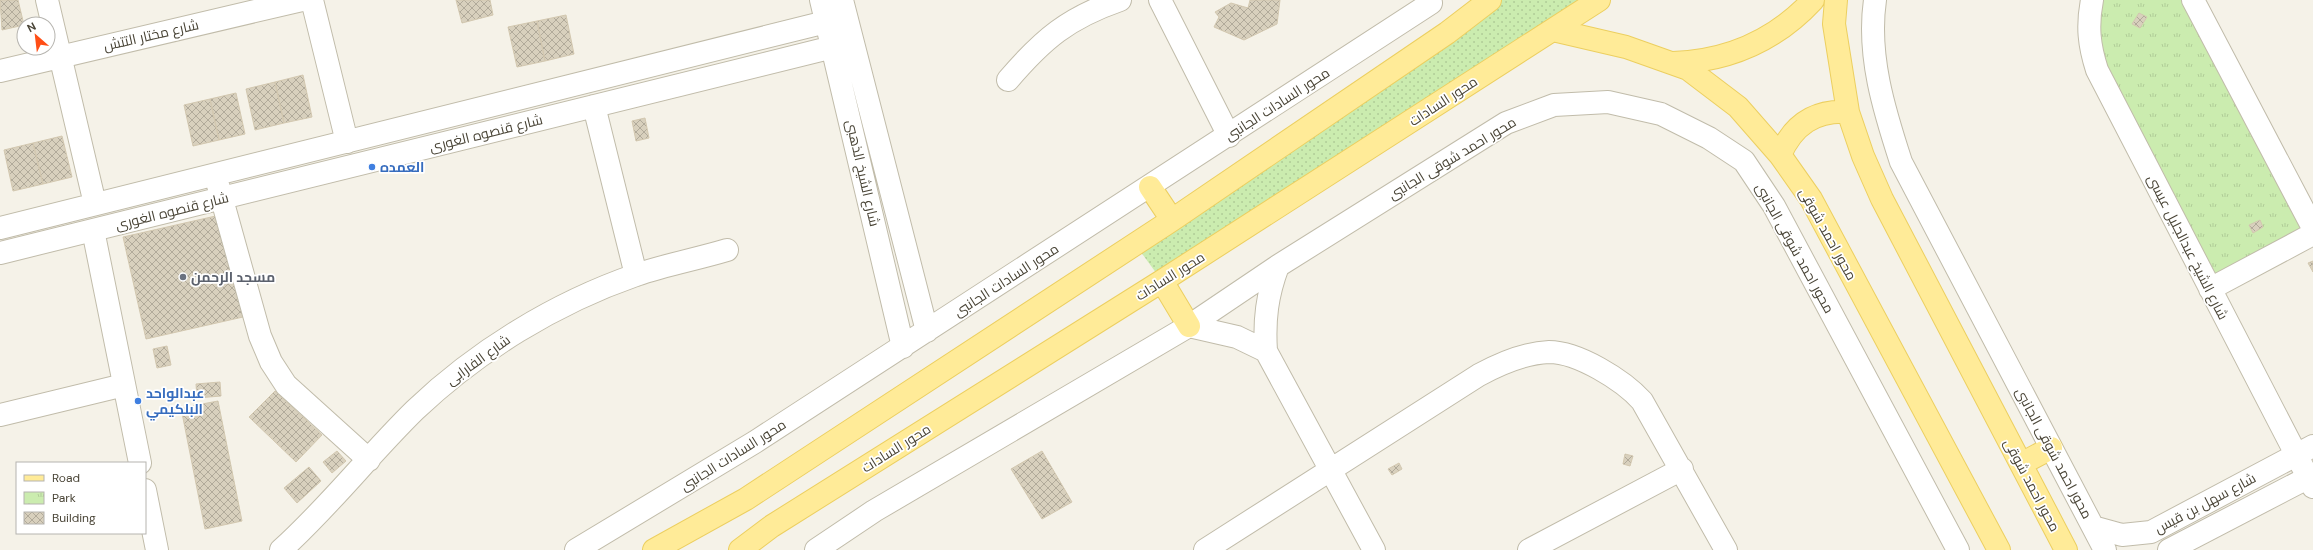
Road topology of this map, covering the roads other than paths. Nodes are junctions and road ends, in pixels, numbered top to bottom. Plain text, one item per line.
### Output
1 (47, 0) edge
2 (302, 0) edge
3 (312, 0) edge
4 (821, 0) edge
5 (842, 0) edge
6 (1120, 0) edge
7 (1160, 0) edge
8 (1490, 0) edge
9 (1599, 0) edge
10 (1812, 0) edge
11 (1836, 0) edge
12 (1875, 0) edge
13 (2092, 0) edge
14 (2193, 0) edge
15 (1431, 3) dead end
16 (1080, 7) edge
17 (826, 22) junction
18 (1553, 30) junction
19 (833, 46) junction
20 (62, 56) junction
21 (1673, 63) junction
22 (0, 71) edge
23 (1008, 80) dead end
24 (594, 106) junction
25 (1848, 112) junction
26 (1229, 136) junction
27 (347, 142) junction
28 (1780, 155) junction
29 (215, 174) junction
30 (1150, 187) junction
31 (221, 198) junction
32 (95, 204) junction
33 (1172, 220) junction
34 (0, 228) edge
35 (2313, 228) edge
36 (93, 230) junction
37 (2313, 234) edge
38 (727, 250) dead end
39 (0, 253) edge
40 (1278, 266) junction
41 (636, 275) junction
42 (1162, 281) junction
43 (2210, 289) junction
44 (1189, 326) junction
45 (927, 331) junction
46 (903, 347) junction
47 (1266, 352) junction
48 (124, 385) junction
49 (0, 415) edge
50 (2051, 448) junction
51 (2305, 451) edge
52 (369, 460) junction
53 (140, 462) edge
54 (2021, 464) junction
55 (1682, 469) junction
56 (1330, 470) junction
57 (2311, 480) edge
58 (146, 495) edge
59 (2093, 527) junction
60 (157, 550) edge
61 (281, 550) edge
62 (576, 550) edge
63 (654, 550) edge
64 (740, 550) edge
65 (816, 550) edge
66 (1205, 550) edge
67 (1374, 550) edge
68 (1529, 550) edge
69 (1726, 550) edge
70 (1958, 550) edge
71 (2000, 550) edge
72 (2066, 550) edge
73 (2105, 550) edge
74 (2169, 550) edge

1 - 20 street
2 - 20 street, شارع مختار التتش
3 - 27 street
4 - 17 street, شارع الشيخ الذهبى
5 - 45 street, شارع الشيخ الذهبى
6 - 16 street
7 - 26 street
8 - 33 main road
9 - 18 main road, محور السادات
10 - 21 main road
11 - 25 main road, محور احمد شوقى
12 - 50 street, محور احمد شوقى الجانبى
13 - 43 street, شارع الشيخ عبدالجليل عيسى
14 - 35 street
15 - 26 street, محور السادات الجانبى
16 - 23 street
17 - 19 street, شارع الشيخ الذهبى
17 - 27 street, شارع قنصوه الغورى
18 - 21 main road, محور احمد شوقى
18 - 42 main road, محور السادات
19 - 24 street, شارع قنصوه الغورى
19 - 46 street, شارع الشيخ الذهبى
20 - 22 street, شارع مختار التتش
20 - 32 street
21 - 28 main road, محور احمد شوقى
24 - 31 street, شارع قنصوه الغورى
24 - 41 street
25 - 28 main road
25 - 54 main road, محور احمد شوقى
26 - 30 street, محور السادات الجانبى
27 - 29 street, شارع قنصوه الغورى
28 - 71 main road, محور احمد شوقى
29 - 31 street
29 - 32 street, شارع قنصوه الغورى
30 - 33 main road
30 - 45 street, محور السادات الجانبى
31 - 36 street, شارع قنصوه الغورى
31 - 52 street
32 - 34 street, شارع قنصوه الغورى
33 - 63 main road
36 - 39 street, شارع قنصوه الغورى
36 - 48 street
37 - 43 street
38 - 41 street, شارع الفارابى
40 - 44 street
40 - 47 street
40 - 70 street, محور احمد شوقى الجانبى
41 - 52 street, شارع الفارابى
42 - 44 main road
42 - 64 main road, محور السادات
43 - 51 street, شارع الشيخ عبدالجليل عيسى
44 - 47 street
44 - 65 street
45 - 46 street, محور السادات الجانبى
46 - 62 street, محور السادات الجانبى
47 - 56 street
48 - 49 street
48 - 53 street
50 - 54 main road
50 - 59 street, محور احمد شوقى الجانبى
51 - 57 street, شارع الشيخ عبدالجليل عيسى
51 - 59 street, شارع سهل بن قيس
52 - 61 street, شارع الفارابى
54 - 72 main road, محور احمد شوقى
55 - 56 street
55 - 68 street
55 - 69 street
56 - 66 street
56 - 67 street
57 - 74 street, شارع سهل بن قيس
58 - 60 street
59 - 73 street, محور احمد شوقى الجانبى

